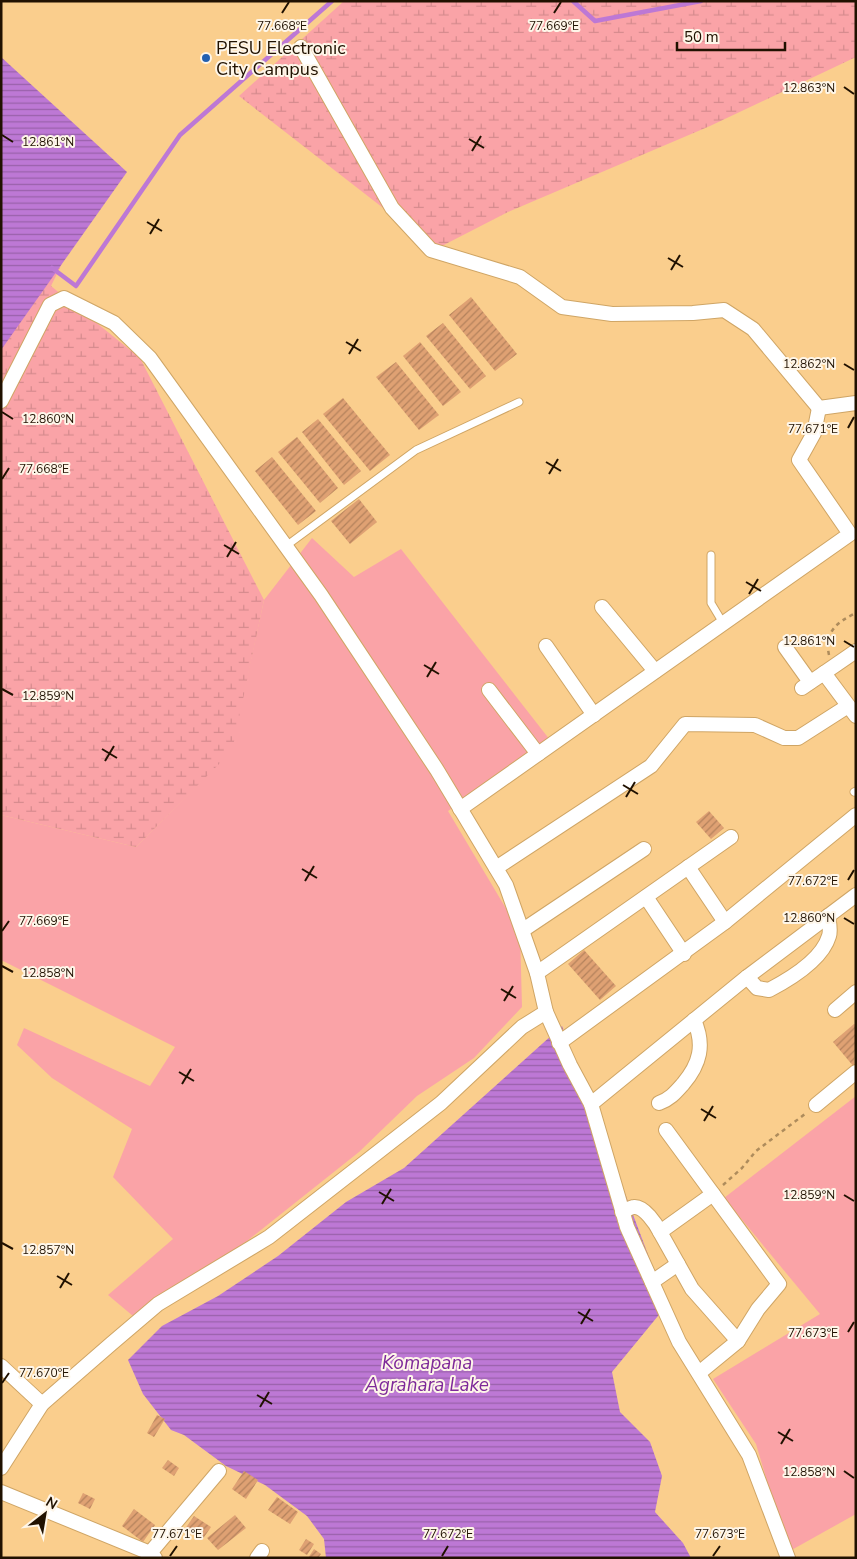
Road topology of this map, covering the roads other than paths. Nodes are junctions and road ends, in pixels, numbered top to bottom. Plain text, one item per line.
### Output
1 (301, 48) dead end
2 (1, 401) edge
3 (519, 402) dead end
4 (856, 402) edge
5 (819, 408) junction
6 (286, 546) junction
7 (711, 555) dead end
8 (602, 607) dead end
9 (723, 623) junction
10 (546, 646) dead end
11 (785, 647) dead end
12 (856, 651) edge
13 (828, 670) junction
14 (655, 672) junction
15 (489, 690) dead end
16 (852, 711) edge
17 (594, 715) junction
18 (538, 754) junction
19 (460, 809) junction
20 (856, 815) edge
21 (731, 837) dead end
22 (644, 849) dead end
23 (688, 867) junction
24 (496, 868) junction
25 (856, 895) edge
26 (646, 898) junction
27 (828, 916) junction
28 (725, 922) junction
29 (523, 930) junction
30 (684, 954) junction
31 (537, 973) junction
32 (747, 977) junction
33 (856, 992) edge
34 (836, 1010) dead end
35 (546, 1012) junction
36 (694, 1020) junction
37 (559, 1043) junction
38 (856, 1072) edge
39 (658, 1103) dead end
40 (591, 1104) junction
41 (816, 1105) road end
42 (666, 1130) dead end
43 (713, 1194) junction
44 (622, 1212) junction
45 (660, 1232) junction
46 (678, 1264) junction
47 (652, 1282) junction
48 (738, 1341) junction
49 (1, 1366) edge
50 (699, 1373) junction
51 (42, 1404) junction
52 (1, 1468) edge
53 (219, 1470) dead end
54 (1, 1492) edge
55 (153, 1555) edge
56 (788, 1558) edge

1 - 5 street
2 - 6 street
3 - 6 lane
4 - 5 street
5 - 9 street
6 - 19 street
7 - 9 lane
8 - 14 street
9 - 14 street
10 - 17 street
11 - 13 street
12 - 13 street
13 - 16 street
14 - 17 street
15 - 18 street
16 - 24 street
17 - 18 street
18 - 19 street
19 - 24 street
20 - 28 street
21 - 23 street
22 - 29 street
23 - 26 street
23 - 28 street
24 - 29 street
25 - 27 street
26 - 30 street
26 - 31 street
27 - 32 street
27 - 32 street
28 - 30 street
29 - 31 street
30 - 37 street
31 - 35 street
32 - 36 street
33 - 34 street
35 - 37 street
35 - 51 street
36 - 39 street
36 - 40 street
37 - 40 street
38 - 41 street
40 - 44 street
42 - 43 street
43 - 45 street
43 - 48 street
44 - 45 street
44 - 47 street
45 - 46 street
46 - 47 street
46 - 48 street
47 - 50 street
48 - 50 street
49 - 51 street
50 - 56 street
51 - 52 street
53 - 55 street
54 - 55 street

